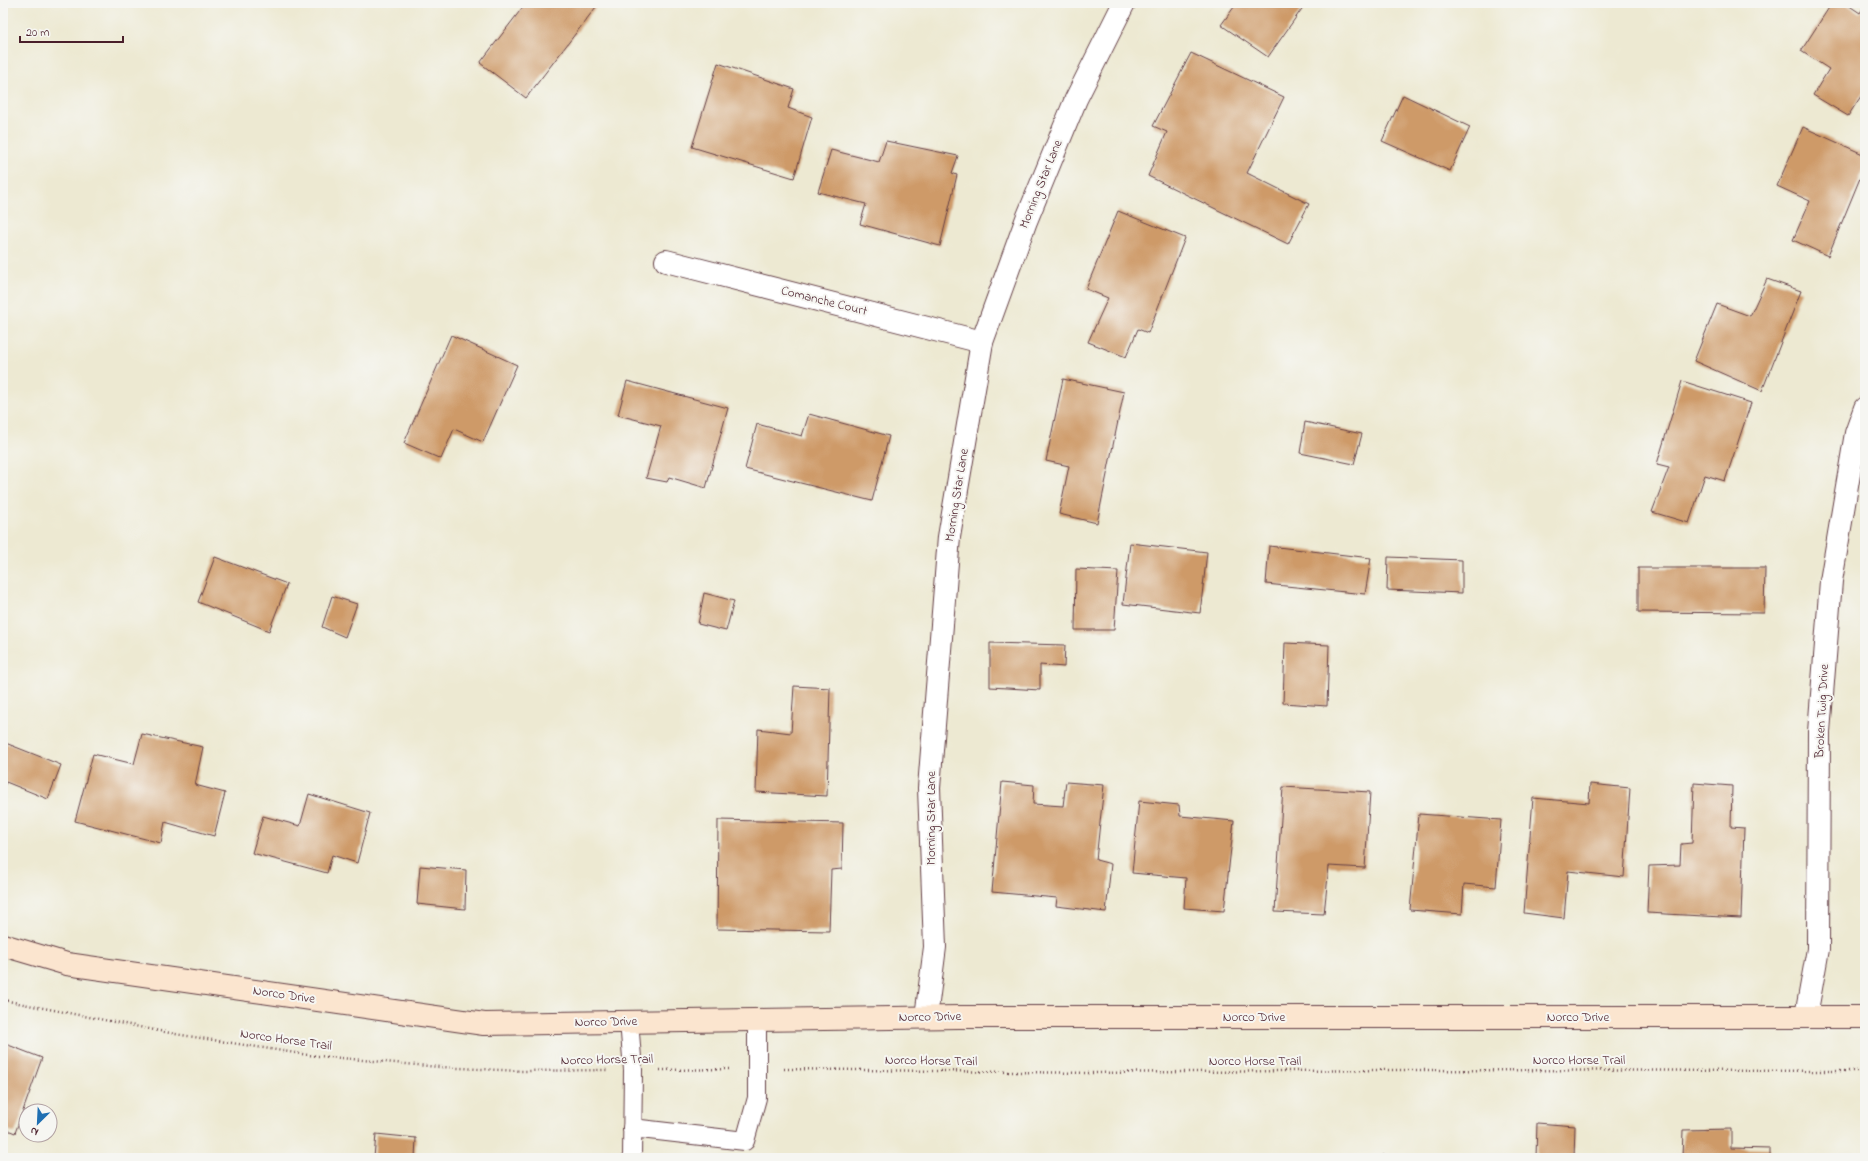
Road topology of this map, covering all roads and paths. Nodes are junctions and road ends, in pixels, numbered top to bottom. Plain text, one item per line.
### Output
1 (1124, 3) edge
2 (666, 261) dead end
3 (982, 342) junction
4 (1865, 408) edge
5 (3, 945) edge
6 (3, 1000) edge
7 (1806, 1016) junction
8 (926, 1017) junction
9 (1865, 1017) edge
10 (757, 1019) junction
11 (629, 1022) junction
12 (758, 1069) junction
13 (633, 1070) junction
14 (1865, 1071) edge
15 (632, 1128) junction
16 (632, 1158) edge

1 - 3 street, Morning Star Lane
2 - 3 street, Comanche Court
3 - 8 street, Morning Star Lane
4 - 7 street, Broken Twig Drive
5 - 11 main road, Norco Drive
6 - 13 path, Norco Horse Trail
7 - 8 main road, Norco Drive
7 - 9 main road, Norco Drive
8 - 10 main road, Norco Drive
10 - 11 main road, Norco Drive
10 - 12 lane
11 - 13 lane
12 - 13 path, Norco Horse Trail
12 - 14 path, Norco Horse Trail
12 - 15 lane
13 - 15 lane
15 - 16 lane

